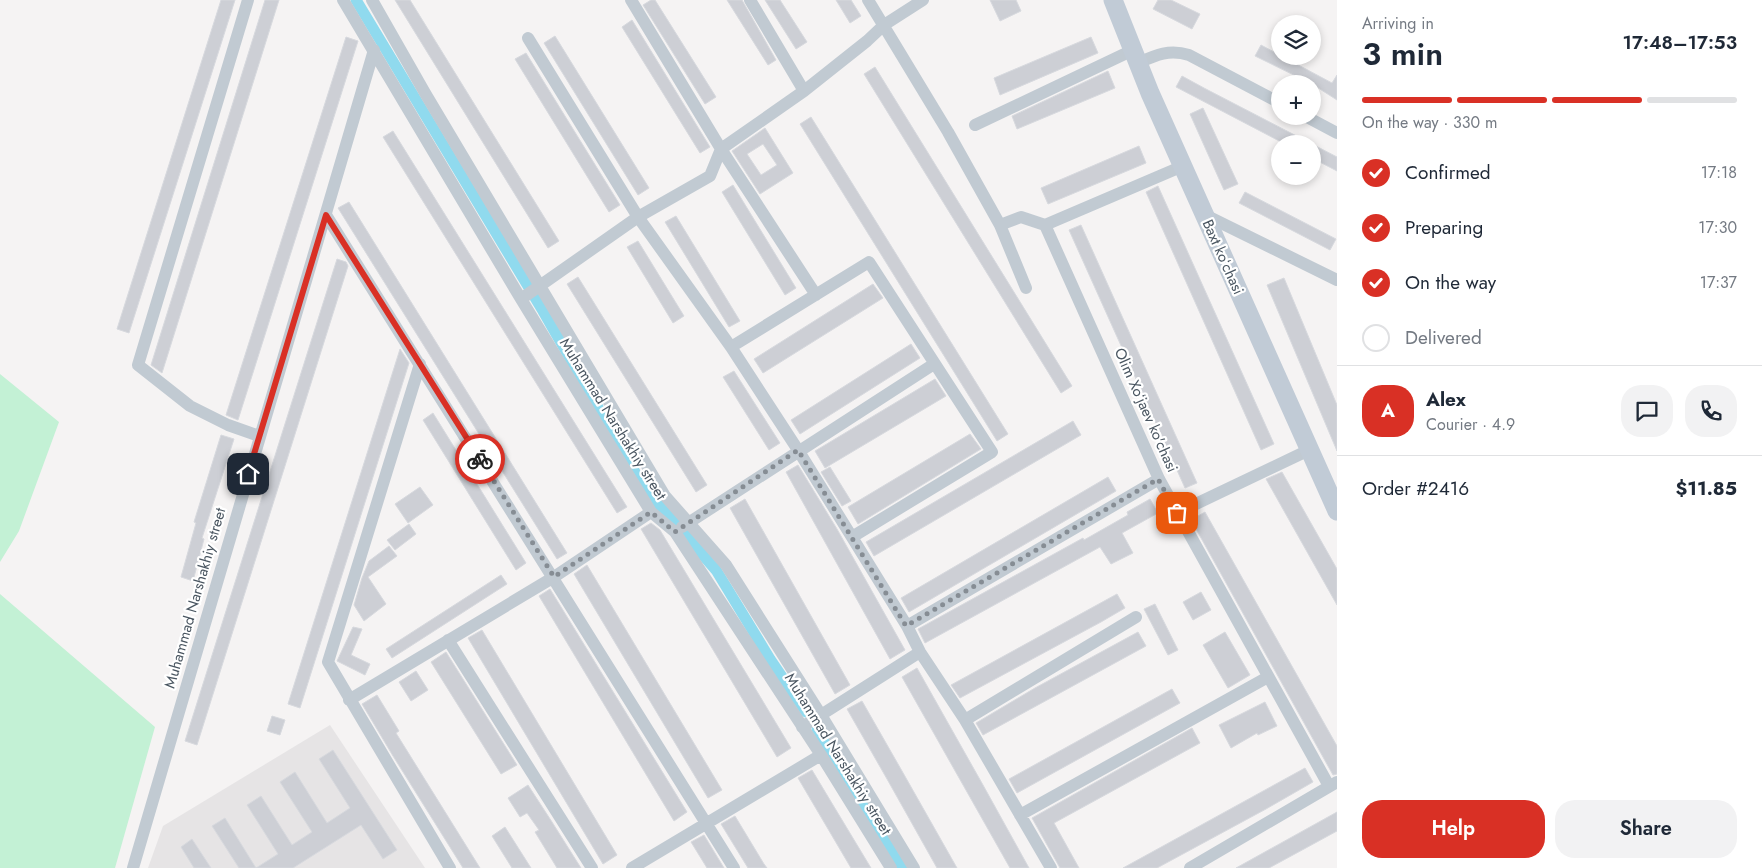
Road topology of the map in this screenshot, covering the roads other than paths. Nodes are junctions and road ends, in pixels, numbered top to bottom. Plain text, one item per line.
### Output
1 (248, 0) edge
2 (343, 0) edge
3 (372, 0) edge
4 (631, 0) edge
5 (750, 0) edge
6 (868, 0) edge
7 (923, 0) edge
8 (1113, 0) edge
9 (884, 25) junction
10 (528, 38) dead end
11 (374, 50) junction
12 (1135, 56) junction
13 (804, 91) junction
14 (1271, 98) edge
15 (1321, 124) edge
16 (975, 125) dead end
17 (1337, 133) edge
18 (721, 149) junction
19 (1183, 166) junction
20 (326, 215) junction
21 (638, 216) junction
22 (1205, 216) junction
23 (1000, 225) junction
24 (1046, 225) junction
25 (1337, 280) edge
26 (539, 286) junction
27 (1026, 288) dead end
28 (816, 295) junction
29 (521, 299) junction
30 (731, 346) junction
31 (420, 364) junction
32 (934, 364) junction
33 (259, 436) junction
34 (798, 450) junction
35 (1309, 450) junction
36 (1158, 479) junction
37 (651, 512) junction
38 (1337, 512) edge
39 (1177, 513) junction
40 (688, 523) junction
41 (675, 532) junction
42 (852, 537) junction
43 (554, 577) junction
44 (1136, 617) dead end
45 (906, 626) junction
46 (448, 640) junction
47 (920, 652) junction
48 (1268, 677) junction
49 (349, 700) junction
50 (821, 715) junction
51 (965, 720) junction
52 (802, 727) junction
53 (821, 755) junction
54 (1333, 784) edge
55 (1020, 815) junction
56 (707, 823) junction
57 (133, 868) edge
58 (450, 868) edge
59 (592, 868) edge
60 (632, 868) edge
61 (734, 868) edge
62 (891, 868) edge
63 (914, 868) edge
64 (1051, 868) edge
65 (1190, 868) edge

1 - 33 street
2 - 11 street, Muhammad Narshakhiy street
3 - 26 street
4 - 18 street
5 - 13 street
6 - 9 street
7 - 9 street
8 - 12 main road, Baxt koʻchasi
9 - 13 street
9 - 23 street
10 - 21 street
11 - 20 street, Muhammad Narshakhiy street
11 - 29 street, Muhammad Narshakhiy street
12 - 14 street
12 - 16 street
12 - 19 main road, Baxt koʻchasi
13 - 18 street
15 - 17 street
18 - 21 street
18 - 28 street
19 - 22 main road, Baxt koʻchasi
19 - 24 street
20 - 31 street
20 - 33 street, Muhammad Narshakhiy street
21 - 26 street
21 - 30 street
22 - 25 street
22 - 35 main road, Baxt koʻchasi
23 - 24 street
23 - 27 street
24 - 36 street, Olim Xoʻjaev ko'chasi
26 - 29 street
26 - 40 street
28 - 30 street
28 - 32 street
29 - 37 street, Muhammad Narshakhiy street
30 - 34 street
31 - 43 street
31 - 49 street
32 - 34 street
32 - 42 street
33 - 57 street, Muhammad Narshakhiy street
34 - 40 street
34 - 42 street
35 - 38 main road, Baxt koʻchasi
35 - 39 street
36 - 39 street, Olim Xoʻjaev ko'chasi
36 - 45 street
37 - 41 street, Muhammad Narshakhiy street
37 - 43 street
39 - 48 street, Olim Xoʻjaev ko'chasi
40 - 41 street
40 - 50 street
41 - 52 street, Muhammad Narshakhiy street
42 - 45 street
43 - 46 street
43 - 56 street
44 - 51 street
45 - 47 street
46 - 49 street
46 - 59 street
47 - 50 street
47 - 51 street
48 - 54 street, Olim Xoʻjaev ko'chasi
48 - 55 street
49 - 58 street
50 - 52 street
50 - 63 street
51 - 55 street
52 - 53 street, Muhammad Narshakhiy street
53 - 56 street
53 - 62 street, Muhammad Narshakhiy street
54 - 65 street
55 - 64 street
56 - 60 street
56 - 61 street

